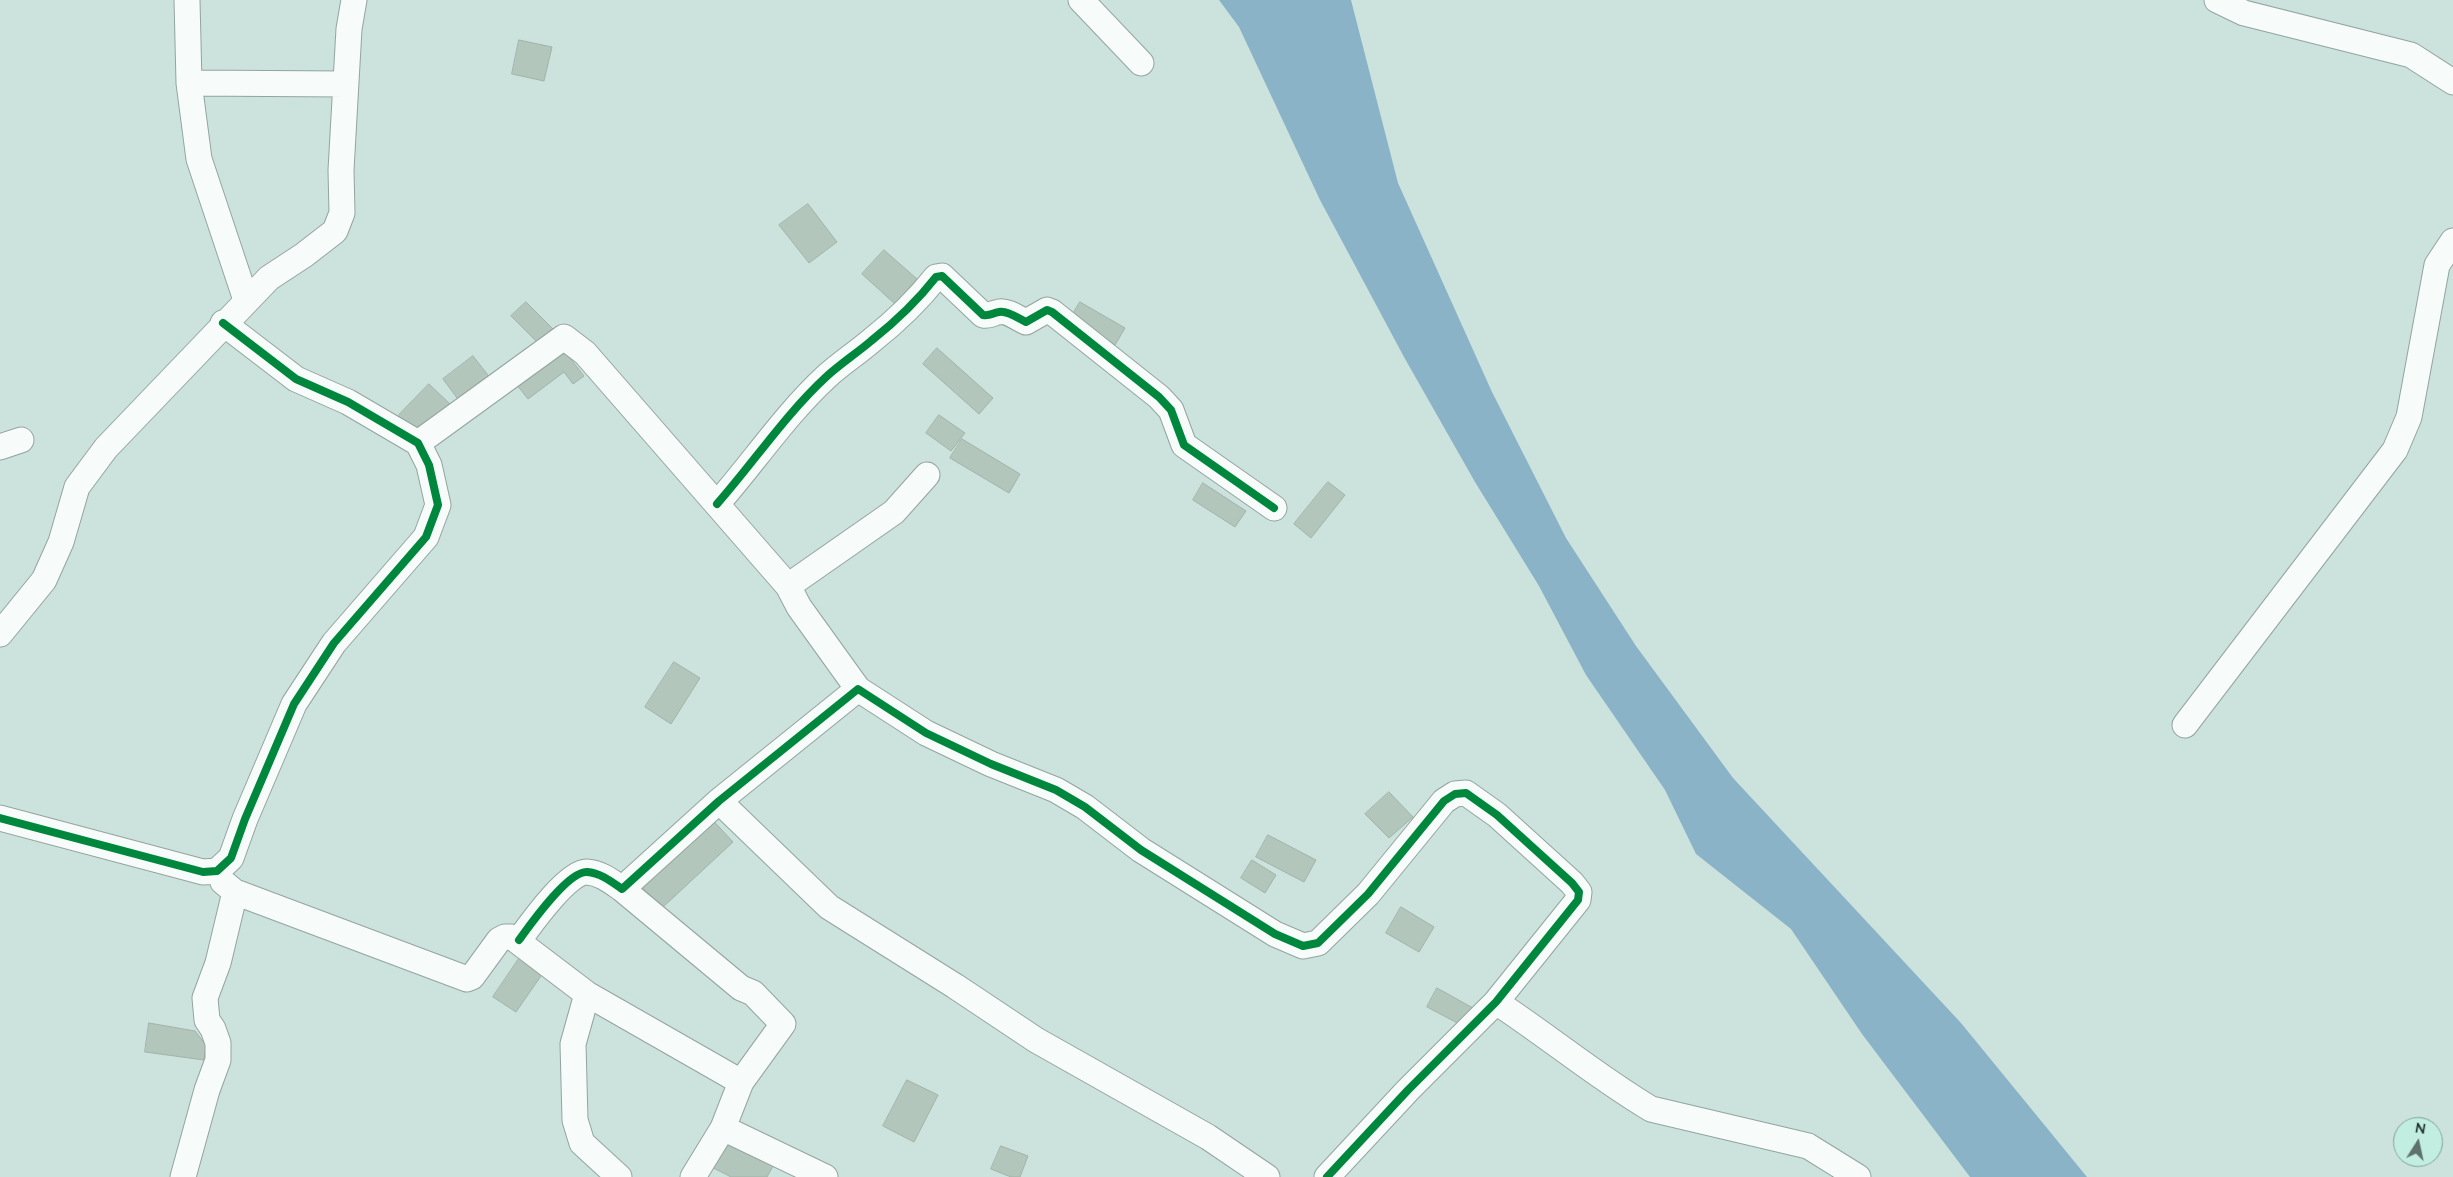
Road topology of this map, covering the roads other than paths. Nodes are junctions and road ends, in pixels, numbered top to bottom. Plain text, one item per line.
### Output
1 (187, 0) edge
2 (354, 0) edge
3 (1081, 0) edge
4 (2217, 0) edge
5 (1141, 63) dead end
6 (2453, 82) edge
7 (189, 83) junction
8 (346, 84) junction
9 (2453, 241) edge
10 (246, 300) junction
11 (223, 323) junction
12 (418, 443) junction
13 (927, 475) dead end
14 (717, 504) junction
15 (1274, 508) dead end
16 (788, 586) junction
17 (0, 634) edge
18 (858, 689) junction
19 (2185, 725) dead end
20 (719, 801) junction
21 (0, 818) edge
22 (217, 871) junction
23 (622, 889) junction
24 (236, 892) junction
25 (519, 940) junction
26 (587, 994) junction
27 (1496, 1002) junction
28 (741, 1082) junction
29 (723, 1128) junction
30 (183, 1177) edge
31 (619, 1177) edge
32 (693, 1177) edge
33 (825, 1177) edge
34 (1267, 1177) edge
35 (1326, 1177) edge
36 (1858, 1177) edge

1 - 7 street
2 - 8 street
3 - 5 street
4 - 6 street
7 - 8 street
7 - 10 street
8 - 10 street
9 - 19 street
10 - 11 street
11 - 12 street
11 - 17 street
12 - 14 street
12 - 22 street
13 - 16 street
14 - 15 street
14 - 16 street
16 - 18 street
18 - 20 street
18 - 27 street
20 - 23 street
20 - 34 street
21 - 22 street
22 - 24 street
23 - 25 street
23 - 28 street
24 - 25 street
24 - 30 street
25 - 26 street
26 - 28 street
26 - 31 street
27 - 35 street
27 - 36 street
28 - 29 street
29 - 32 street
29 - 33 street

